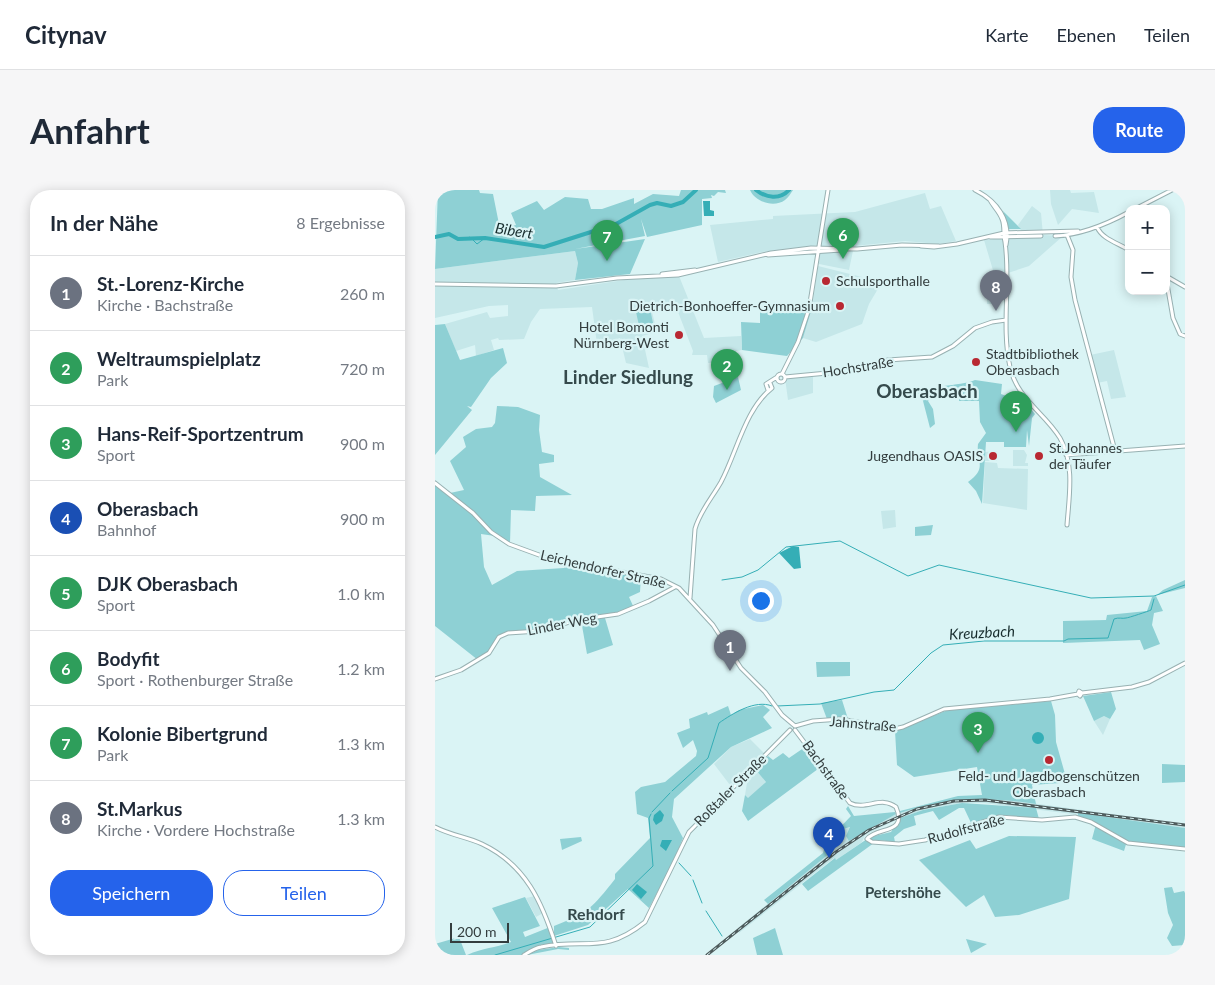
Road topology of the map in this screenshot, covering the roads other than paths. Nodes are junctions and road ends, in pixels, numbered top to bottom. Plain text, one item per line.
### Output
1 (827, 190) edge
2 (975, 190) edge
3 (1172, 190) edge
4 (1176, 190) edge
5 (1167, 192) junction
6 (1143, 205) edge
7 (1125, 214) edge
8 (1097, 226) junction
9 (1079, 231) junction
10 (1006, 235) junction
11 (1067, 235) junction
12 (1125, 248) edge
13 (817, 249) junction
14 (1170, 279) edge
15 (435, 284) edge
16 (1185, 287) edge
17 (1169, 295) edge
18 (1007, 320) junction
19 (1185, 336) edge
20 (783, 376) junction
21 (778, 379) junction
22 (1185, 446) edge
23 (1115, 451) junction
24 (1066, 455) junction
25 (435, 484) edge
26 (1067, 525) dead end
27 (675, 587) junction
28 (690, 598) junction
29 (1185, 663) edge
30 (437, 679) edge
31 (791, 725) junction
32 (795, 728) junction
33 (790, 730) junction
34 (435, 828) edge
35 (867, 839) joint
36 (1185, 849) edge
37 (617, 944) dead end
38 (556, 946) junction
39 (582, 949) dead end
40 (523, 955) edge

1 - 13 street
2 - 10 street
3 - 5 street
4 - 5 street
5 - 6 street
7 - 8 street
8 - 9 street
8 - 12 street
9 - 10 street
9 - 11 street
10 - 11 street
10 - 13 street
10 - 18 street
11 - 23 street
13 - 15 street
13 - 20 street
14 - 16 street
17 - 19 street
18 - 20 street, Hochstraße
18 - 24 street
20 - 21 street
20 - 21 street
21 - 28 street
22 - 23 street
23 - 24 street
24 - 26 street
25 - 27 street, Leichendorfer Straße
27 - 28 street
27 - 30 street, Linder Weg
28 - 31 street
29 - 32 street, Jahnstraße
31 - 32 street
31 - 33 street
32 - 33 street
32 - 35 street, Bachstraße
33 - 37 street, Roßtaler Straße
34 - 38 street
35 - 36 street, Rudolfstraße
38 - 39 street
38 - 40 street

